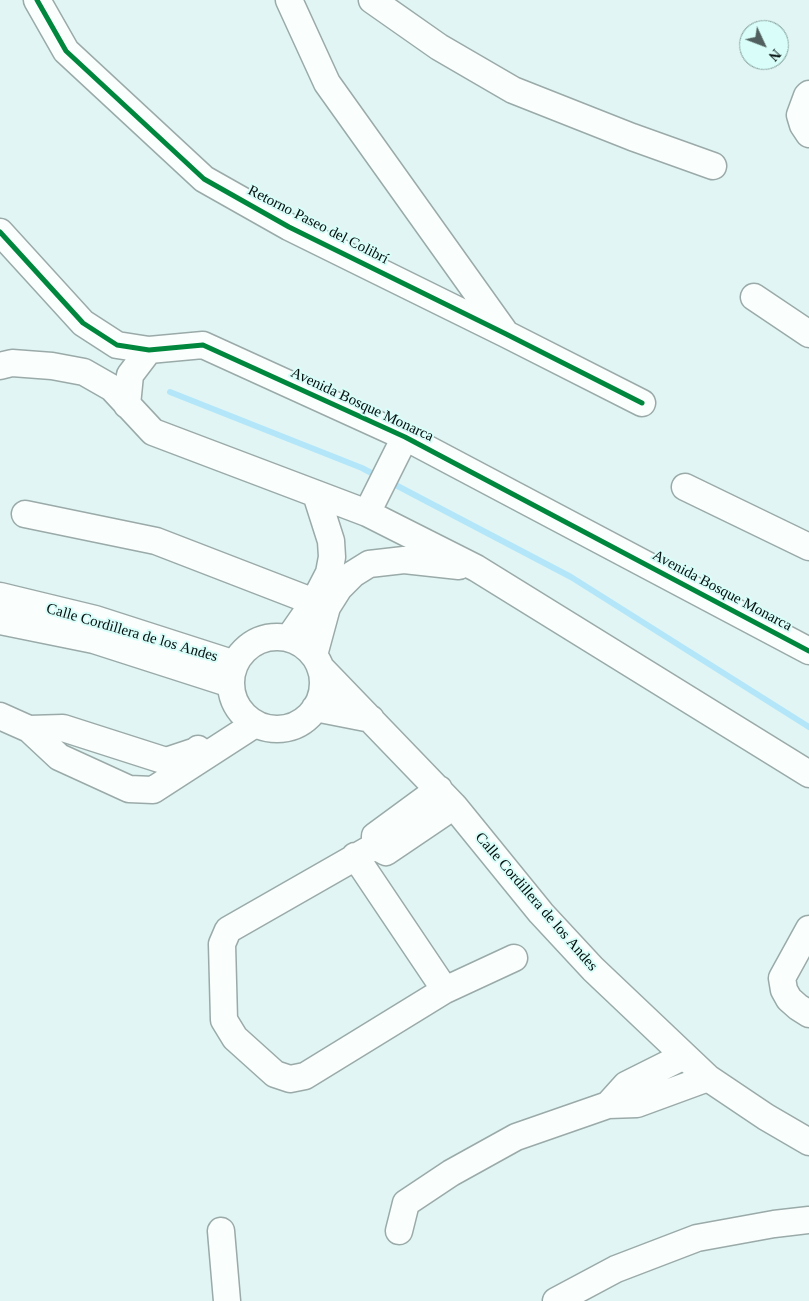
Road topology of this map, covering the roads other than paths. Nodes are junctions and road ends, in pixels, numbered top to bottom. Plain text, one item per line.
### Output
1 (37, 0) edge
2 (289, 0) edge
3 (372, 0) edge
4 (808, 95) edge
5 (809, 134) edge
6 (713, 166) dead end
7 (0, 226) edge
8 (0, 232) edge
9 (754, 296) dead end
10 (506, 334) junction
11 (809, 334) edge
12 (149, 350) junction
13 (0, 366) edge
14 (642, 403) dead end
15 (127, 405) junction
16 (405, 437) junction
17 (685, 487) dead end
18 (316, 494) junction
19 (372, 503) junction
20 (25, 514) dead end
21 (809, 547) edge
22 (476, 568) junction
23 (0, 596) edge
24 (321, 605) junction
25 (0, 621) edge
26 (289, 638) junction
27 (809, 652) edge
28 (317, 661) junction
29 (233, 674) junction
30 (315, 708) junction
31 (0, 716) edge
32 (247, 716) junction
33 (371, 719) junction
34 (29, 729) junction
35 (809, 774) edge
36 (447, 798) junction
37 (365, 851) junction
38 (809, 929) edge
39 (514, 958) dead end
40 (445, 990) junction
41 (809, 1014) edge
42 (684, 1056) junction
43 (708, 1078) junction
44 (608, 1105) junction
45 (809, 1142) edge
46 (809, 1220) edge
47 (222, 1231) dead end
48 (399, 1231) dead end
49 (227, 1301) edge
50 (556, 1301) edge

1 - 10 street, Retorno Paseo del Colibrí
2 - 10 street, Retorno Paseo del Colibrí
3 - 6 street
4 - 5 street
7 - 8 street
8 - 12 street, Avenida Bosque Monarca
9 - 11 street
10 - 14 street, Retorno Paseo del Colibrí
12 - 15 street
12 - 16 street, Avenida Bosque Monarca
13 - 15 street
15 - 18 street
16 - 19 street
16 - 27 street, Avenida Bosque Monarca
17 - 21 street
18 - 19 street
18 - 24 street
19 - 22 street
20 - 24 street
22 - 24 street
22 - 35 street
23 - 29 street, Calle Cordillera de los Andes
24 - 26 street
24 - 28 street
25 - 29 street, Calle Cordillera de los Andes
26 - 28 street
26 - 29 street
28 - 30 street
28 - 33 street, Calle Cordillera de los Andes
29 - 32 street
30 - 32 street
30 - 33 street
31 - 34 street
32 - 34 street
32 - 34 street
33 - 36 street, Calle Cordillera de los Andes
36 - 37 street
36 - 42 street, Calle Cordillera de los Andes
37 - 40 street
37 - 40 street
38 - 41 street
39 - 40 street
42 - 43 street, Calle Cordillera de los Andes
42 - 44 street
43 - 44 street
43 - 45 street, Calle Cordillera de los Andes
44 - 48 street
46 - 50 street
47 - 49 street

